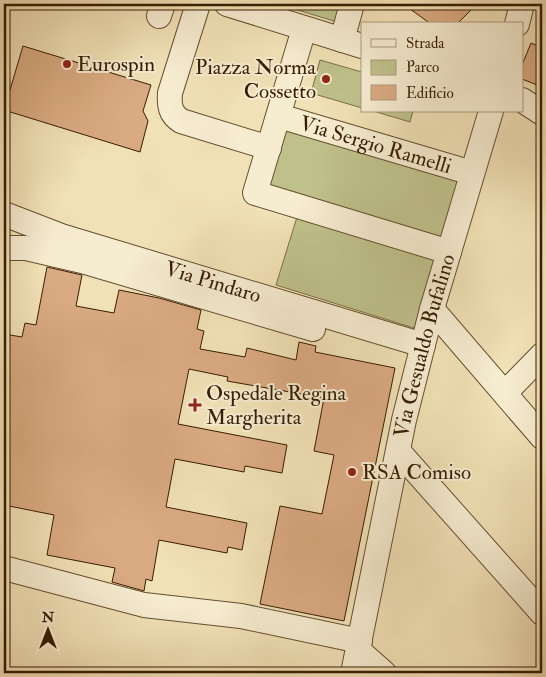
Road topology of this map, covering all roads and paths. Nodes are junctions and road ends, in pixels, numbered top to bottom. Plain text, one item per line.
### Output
1 (198, 4) edge
2 (227, 4) edge
3 (352, 4) edge
4 (522, 4) edge
5 (518, 22) edge
6 (304, 29) junction
7 (352, 43) edge
8 (524, 101) edge
9 (491, 112) edge
10 (542, 113) edge
11 (279, 116) junction
12 (269, 148) junction
13 (472, 173) junction
14 (4, 214) edge
15 (4, 248) edge
16 (449, 252) junction
17 (432, 309) junction
18 (421, 353) junction
19 (542, 355) edge
20 (505, 393) junction
21 (542, 437) edge
22 (398, 451) junction
23 (4, 568) edge
24 (542, 613) edge
25 (359, 645) junction
26 (353, 673) edge
27 (384, 673) edge

1 - 12 street
2 - 6 street
3 - 7 street
4 - 5 street
6 - 7 street
6 - 11 street
8 - 10 street
9 - 13 street, Via Gesualdo Bufalino
11 - 12 street
11 - 13 street, Via Sergio Ramelli
12 - 16 street
13 - 16 street, Via Gesualdo Bufalino
14 - 18 street, Via Pindaro
15 - 18 street
16 - 17 street, Via Gesualdo Bufalino
17 - 18 street, Via Gesualdo Bufalino
17 - 20 street
18 - 22 street, Via Gesualdo Bufalino
19 - 20 street
20 - 21 street
22 - 24 street
22 - 25 street, Via Gesualdo Bufalino
23 - 25 street
25 - 26 street, Via Gesualdo Bufalino
25 - 27 street

